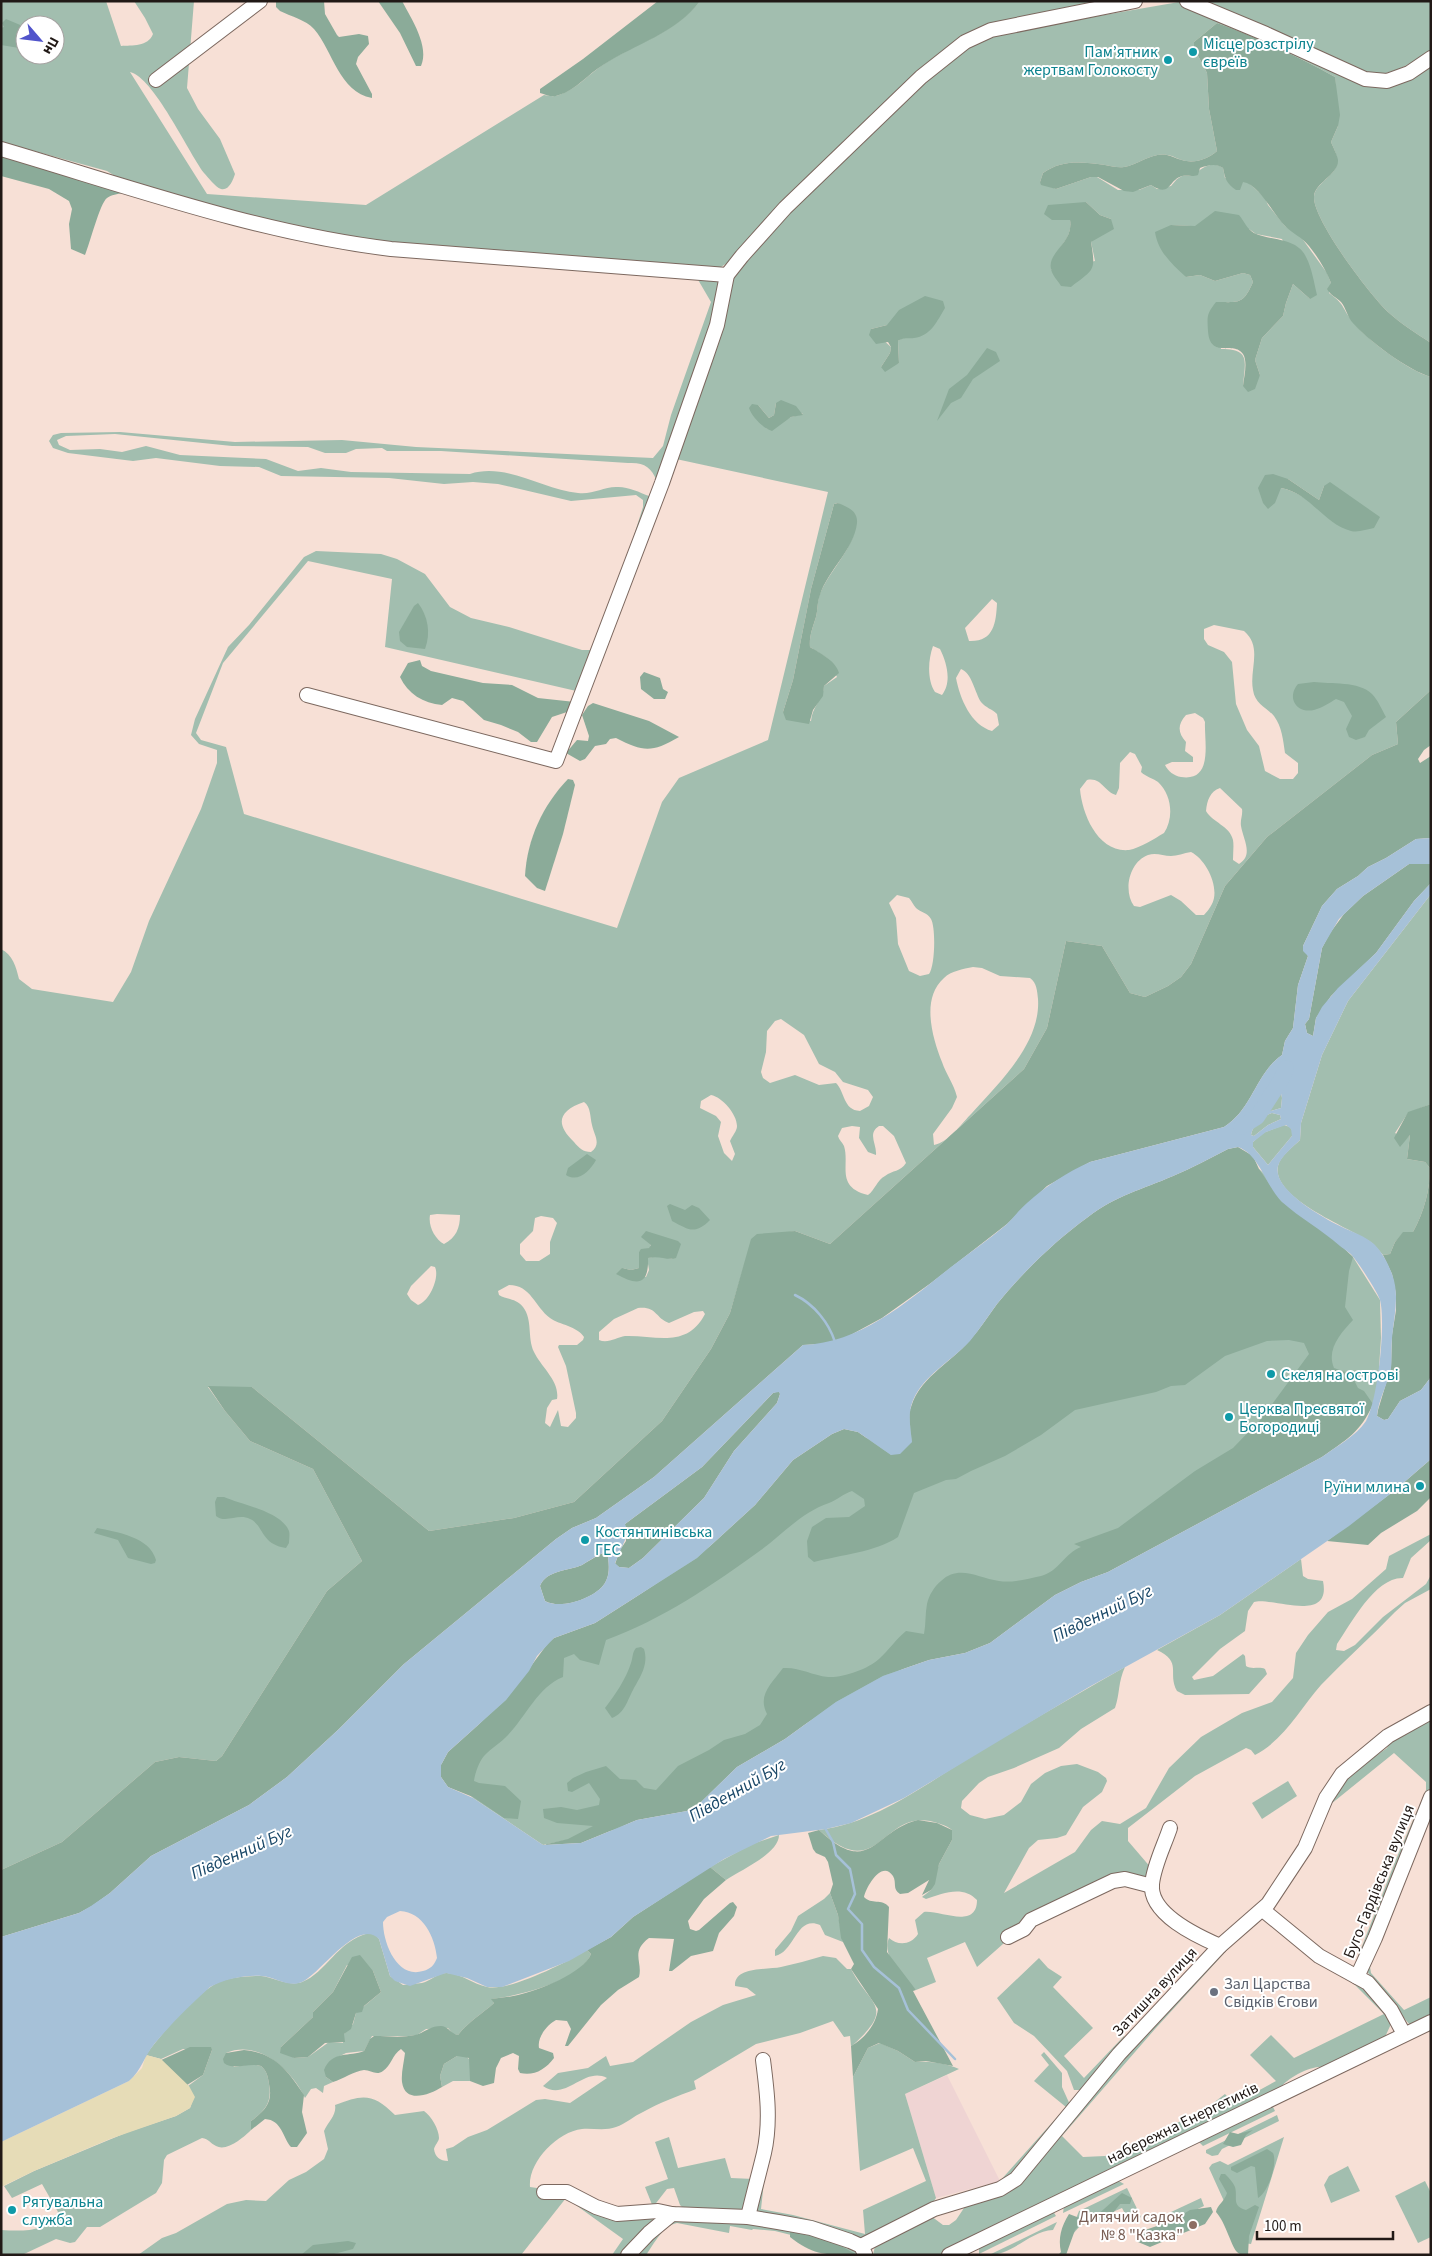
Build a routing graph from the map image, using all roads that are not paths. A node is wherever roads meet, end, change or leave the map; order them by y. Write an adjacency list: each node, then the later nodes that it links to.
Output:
1 (260, 1): 5 (street)
2 (1135, 1): 7 (street)
3 (1188, 1): 4 (street)
4 (1431, 58)
5 (156, 80)
6 (1, 149): 7 (street)
7 (727, 276): 8 (street)
8 (307, 695)
9 (1431, 1712): 13 (street, Затишна вулиця)
10 (1431, 1797): 16 (street, Буго-Гардівська вулиця)
11 (1170, 1828): 12 (street)
12 (1152, 1886): 14 (street); 15 (street)
13 (1263, 1910): 15 (street, Затишна вулиця); 16 (street)
14 (1008, 1937)
15 (1220, 1946): 23 (street, Затишна вулиця)
16 (1357, 1977): 18 (street)
17 (1431, 2022): 18 (street, набережна Енергетиків)
18 (1404, 2034): 25 (street, набережна Енергетиків)
19 (763, 2060): 22 (street)
20 (544, 2192): 21 (street)
21 (672, 2214): 22 (street); 24 (street)
22 (748, 2217): 23 (street)
23 (863, 2250)
24 (628, 2255)
25 (949, 2255)

